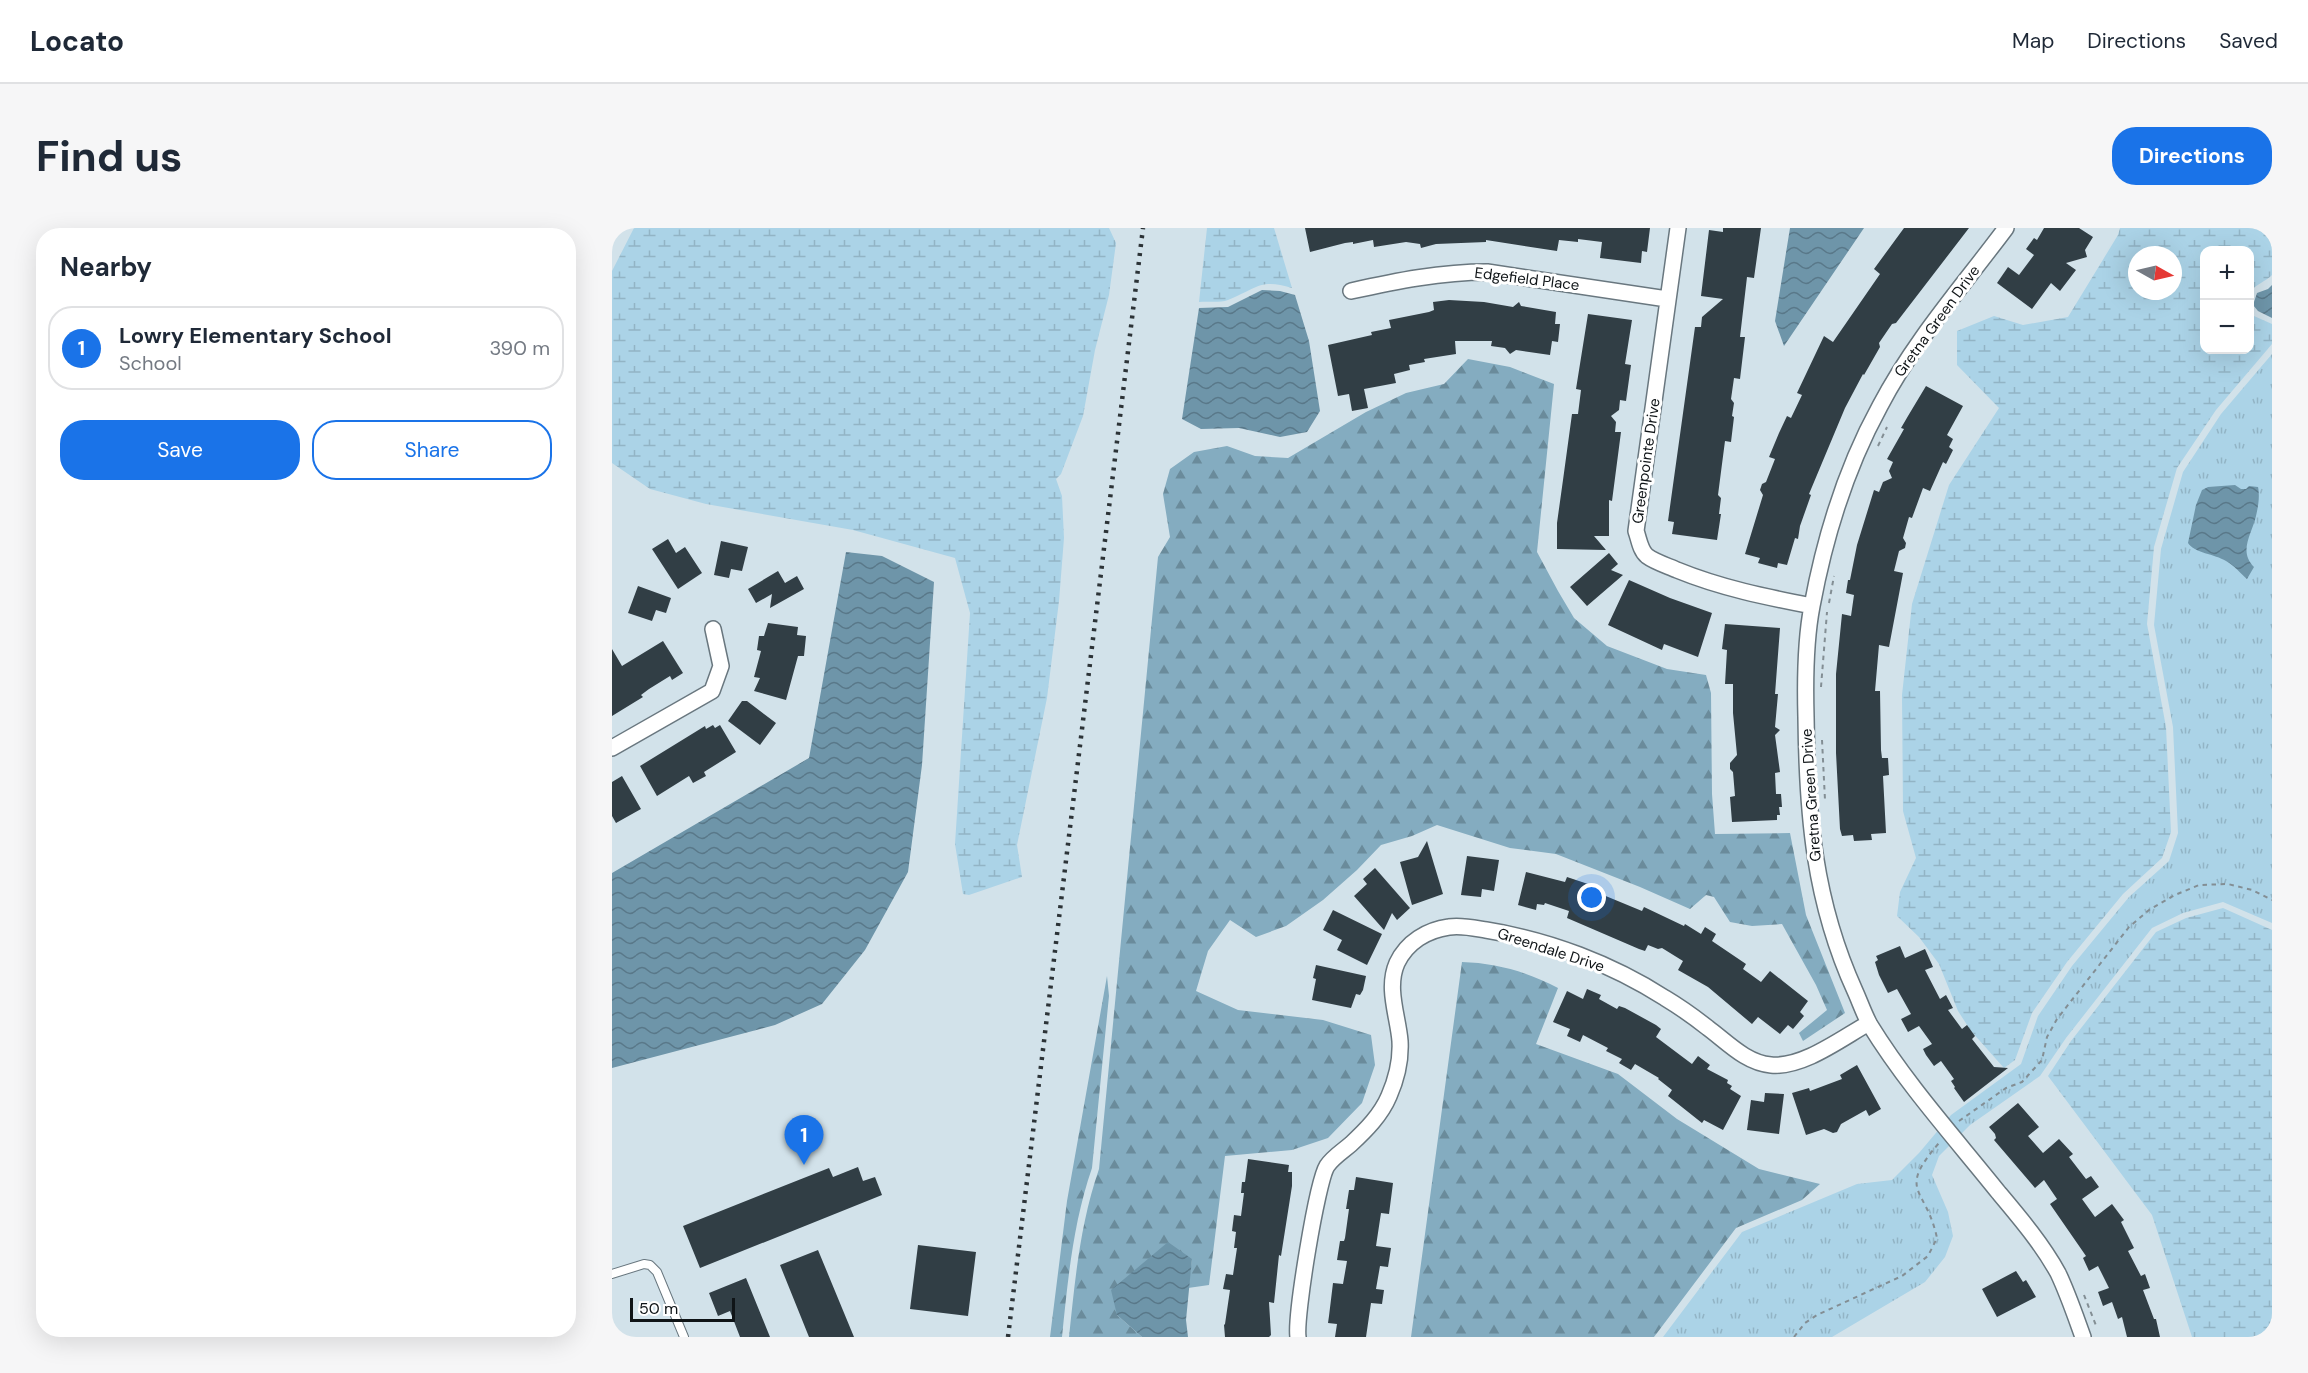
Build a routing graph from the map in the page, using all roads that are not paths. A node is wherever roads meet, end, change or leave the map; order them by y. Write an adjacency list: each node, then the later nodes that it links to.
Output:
1 (1678, 228): 4 (street, Greenpointe Drive)
2 (2006, 228): 5 (street, Gretna Green Drive)
3 (1351, 291): 4 (street, Edgefield Place)
4 (1667, 299): 5 (street, Greenpointe Drive)
5 (1812, 606): 8 (street, Gretna Green Drive)
6 (713, 629): 7 (street)
7 (612, 748)
8 (1869, 1023): 11 (street, Greendale Drive); 12 (street, Gretna Green Drive)
9 (612, 1274): 10 (lane)
10 (684, 1337)
11 (1298, 1337)
12 (2083, 1337)

